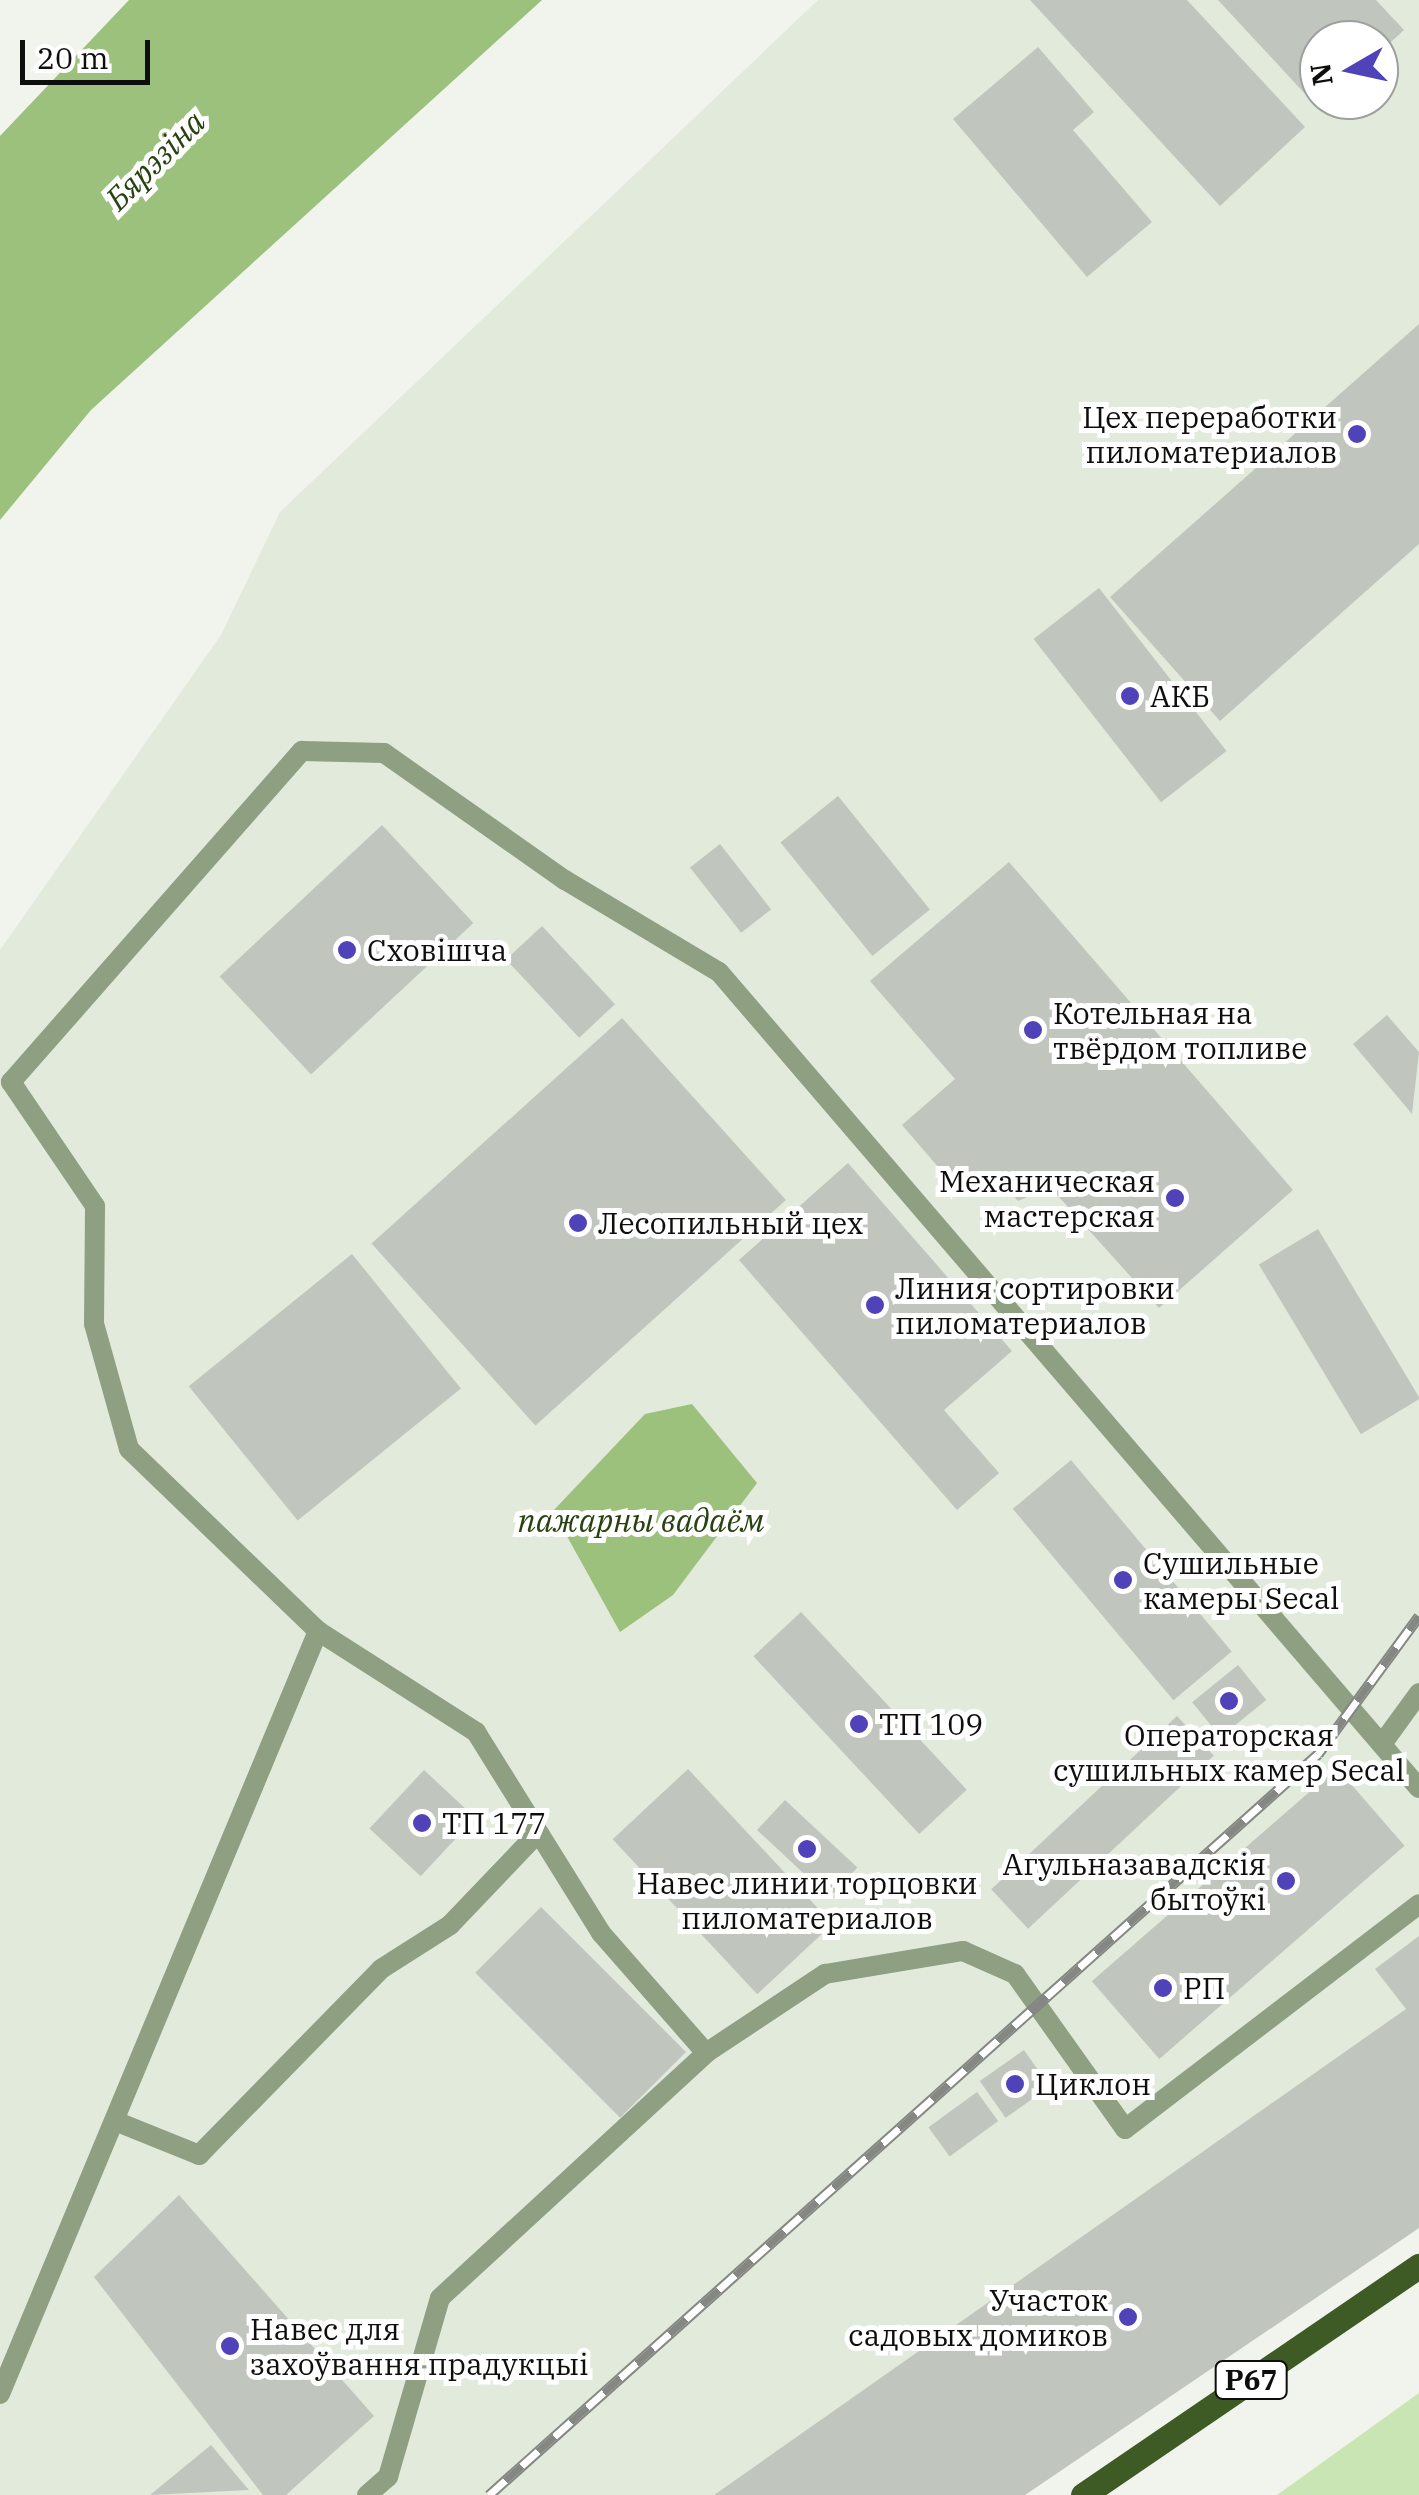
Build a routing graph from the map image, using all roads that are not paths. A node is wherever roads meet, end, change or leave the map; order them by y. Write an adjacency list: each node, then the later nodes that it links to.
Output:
1 (318, 1631): 3 (lane); 5 (lane); 8 (lane)
2 (1419, 1693): 3 (lane)
3 (1382, 1744): 4 (lane)
4 (1419, 1788)
5 (538, 1833): 7 (lane); 8 (lane)
6 (1419, 1904): 7 (lane)
7 (706, 2054): 11 (lane)
8 (114, 2120): 10 (lane)
9 (1419, 2266): 12 (main road, Р67)
10 (0, 2394)
11 (366, 2495)
12 (1083, 2495)

